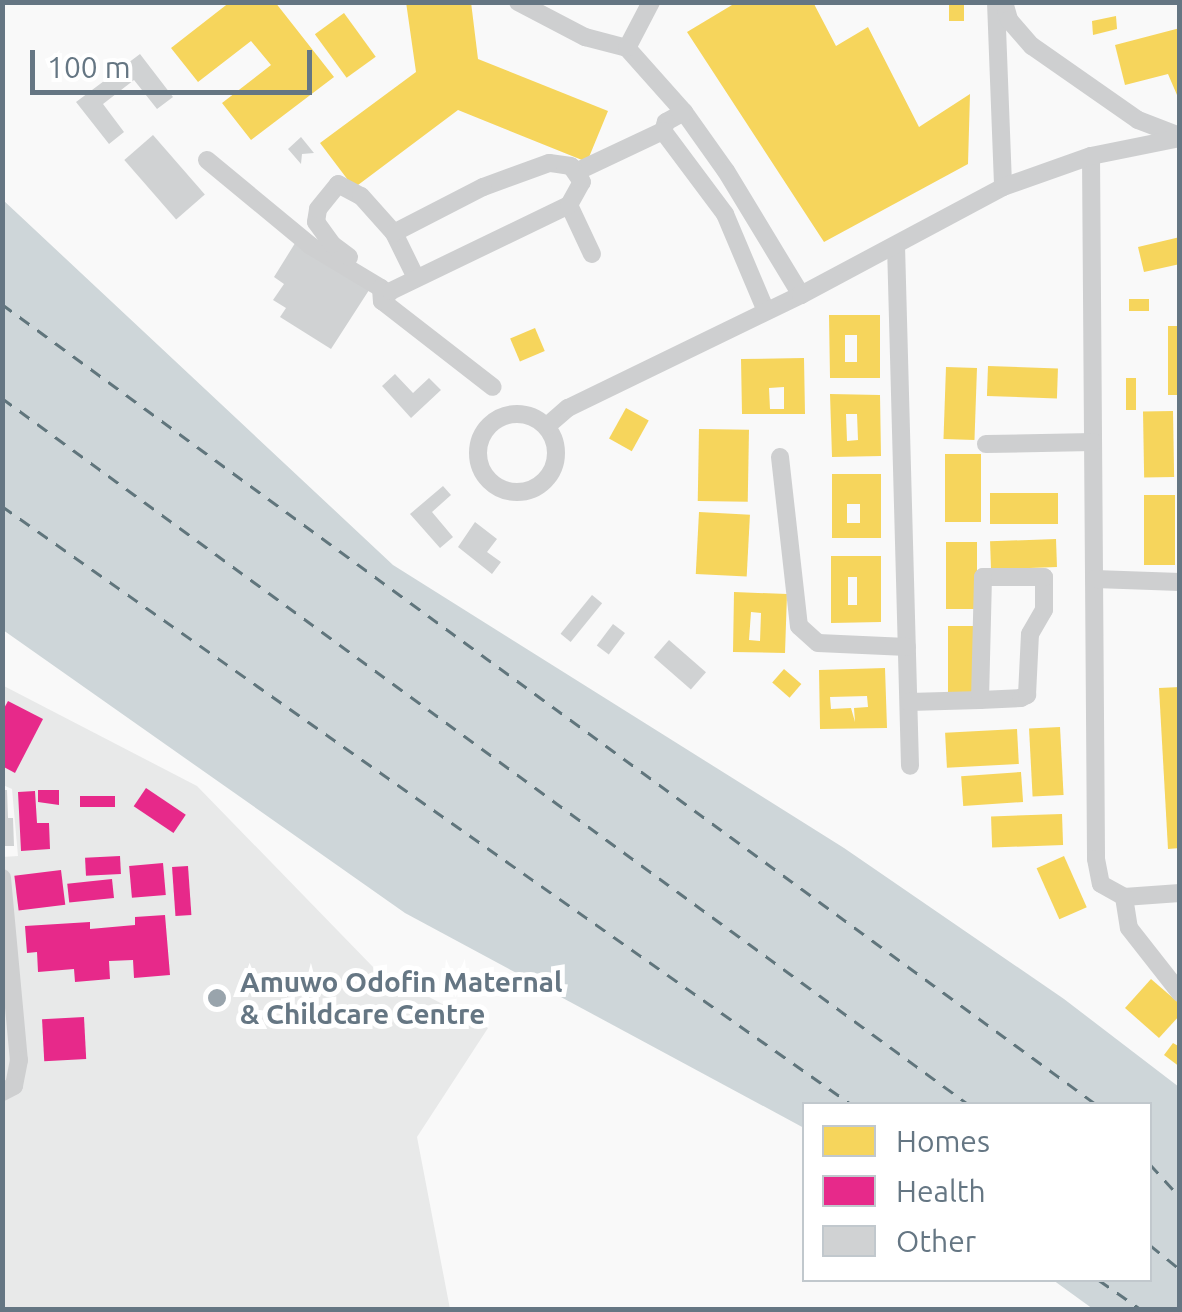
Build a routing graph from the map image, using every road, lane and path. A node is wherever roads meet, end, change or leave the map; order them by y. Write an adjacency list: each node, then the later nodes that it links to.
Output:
1 (518, 2): 5 (street)
2 (652, 2): 5 (street)
3 (996, 2): 12 (street)
4 (1004, 2): 8 (street)
5 (626, 48): 6 (street)
6 (684, 112): 7 (street); 18 (street)
7 (663, 131): 11 (street); 20 (street)
8 (1180, 137): 9 (street)
9 (1091, 156): 12 (street); 23 (street)
10 (207, 160): 19 (street)
11 (578, 171): 13 (street); 14 (street)
12 (1003, 187): 15 (street)
13 (569, 205): 16 (street); 17 (street)
14 (394, 233): 17 (street); 19 (street)
15 (896, 245): 18 (street); 28 (street)
16 (592, 254)
17 (416, 278): 19 (street)
18 (801, 294): 20 (street)
19 (386, 296): 21 (street)
20 (766, 311): 22 (street)
21 (493, 387)
22 (547, 426): 22 (street)
23 (1094, 442): 24 (street); 26 (street)
24 (986, 444)
25 (780, 457): 28 (street)
26 (1095, 579): 27 (street); 34 (street)
27 (1180, 582)
28 (907, 647): 30 (street)
29 (980, 700): 29 (street); 30 (street)
30 (908, 702): 31 (street)
31 (910, 766)
32 (2, 878): 36 (street)
33 (1180, 892): 34 (street)
34 (1124, 897): 35 (street)
35 (1180, 993)
36 (2, 1092)

